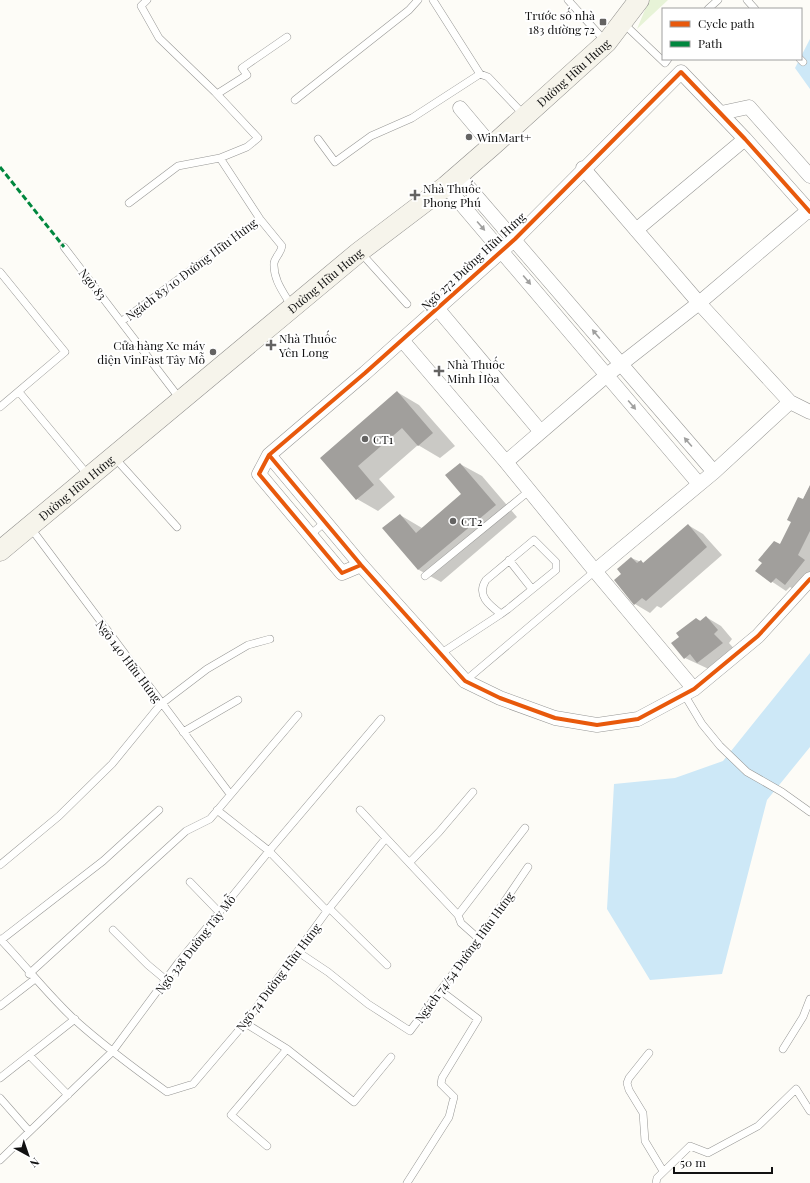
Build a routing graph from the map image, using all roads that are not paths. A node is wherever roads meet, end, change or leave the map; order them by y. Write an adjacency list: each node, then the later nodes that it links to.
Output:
1 (147, 0): 15 (lane)
2 (418, 0): 16 (lane)
3 (434, 0): 14 (lane)
4 (568, 0): 12 (lane)
5 (639, 0): 10 (main road, Đường Hữu Hưng)
6 (718, 0): 8 (lane)
7 (747, 0): 9 (lane)
8 (709, 8)
9 (754, 8)
10 (623, 22): 12 (main road, Đường Hữu Hưng); 13 (lane)
11 (287, 37): 15 (lane)
12 (606, 42): 19 (main road, Đường Hữu Hưng)
13 (662, 57)
14 (480, 74): 19 (lane); 20 (lane)
15 (217, 94): 23 (lane)
16 (296, 100)
17 (460, 108): 22 (street)
18 (721, 113): 21 (street); 24 (street, Ngõ 272 Đường Hữu Hưng); 25 (street)
19 (525, 116): 22 (main road, Đường Hữu Hưng)
20 (318, 139)
21 (745, 139): 28 (street); 30 (street)
22 (492, 146): 26 (main road, Đường Hữu Hưng)
23 (220, 158): 27 (lane); 29 (lane, Ngách 83/10 Đường Hữu Hưng)
24 (583, 168): 30 (street); 31 (street, Ngõ 272 Đường Hữu Hưng)
25 (810, 176)
26 (452, 180): 31 (street, Ngõ 272 Đường Hữu Hưng); 33 (street, Ngõ 272 Đường Hữu Hưng, one-way to 33); 34 (main road, Đường Hữu Hưng)
27 (129, 203)
28 (810, 210): 37 (street)
29 (260, 219): 38 (lane); 40 (lane, Ngách 83/10 Đường Hữu Hưng)
30 (636, 230): 37 (street)
31 (514, 239): 33 (street, Ngõ 272 Đường Hữu Hưng); 42 (street, one-way to 31)
32 (64, 247): 40 (lane, Ngõ 83)
33 (502, 250): 39 (street, Ngõ 272 Đường Hữu Hưng); 43 (street, one-way to 43)
34 (359, 252): 36 (lane); 38 (main road, Đường Hữu Hưng)
35 (0, 272): 44 (lane)
36 (407, 304)
37 (700, 304): 42 (street); 46 (street)
38 (293, 308): 45 (main road, Đường Hữu Hưng)
39 (437, 308): 41 (street, Ngõ 272 Đường Hữu Hưng); 49 (street)
40 (122, 321): 45 (lane, Ngõ 83)
41 (402, 340): 50 (street, Ngõ 272 Đường Hữu Hưng); 52 (street)
42 (621, 364): 43 (street); 53 (street, one-way to 42)
43 (607, 375): 49 (street); 55 (street, one-way to 55)
44 (19, 392): 47 (lane); 54 (lane)
45 (181, 400): 51 (main road, Đường Hữu Hưng)
46 (790, 402): 48 (street); 53 (street)
47 (0, 407)
48 (810, 412)
49 (541, 432): 52 (street)
50 (269, 455): 57 (street); 60 (street)
51 (114, 457): 54 (main road, Đường Hữu Hưng); 59 (lane)
52 (506, 462): 56 (street)
53 (714, 472): 55 (street)
54 (90, 477): 58 (main road, Đường Hữu Hưng)
55 (699, 484): 64 (street)
56 (529, 491): 64 (street); 65 (lane)
57 (325, 522): 60 (lane); 63 (street)
58 (30, 527): 61 (main road, Đường Hữu Hưng); 74 (lane, Ngõ 140 Hữu Hưng)
59 (176, 527)
60 (309, 536): 63 (street)
61 (0, 551)
62 (510, 560): 67 (lane); 67 (lane); 68 (lane)
63 (361, 565): 70 (street)
64 (595, 571): 71 (lane); 72 (street)
65 (425, 576)
66 (810, 579): 72 (street)
67 (532, 589): 68 (lane)
68 (501, 614): 70 (lane)
69 (270, 639): 74 (lane)
70 (440, 654): 71 (street)
71 (465, 681): 72 (street)
72 (689, 692): 83 (lane)
73 (238, 700): 77 (lane)
74 (161, 704): 77 (lane, Ngõ 140 Hữu Hưng); 88 (lane)
75 (298, 715): 79 (lane)
76 (381, 719): 86 (lane, Ngõ 328 Đường Tây Mỗ)
77 (183, 732): 79 (lane, Ngõ 140 Hữu Hưng)
78 (473, 792): 87 (lane)
79 (230, 794): 81 (lane)
80 (159, 810): 95 (lane)
81 (217, 810): 86 (lane); 99 (lane)
82 (360, 810): 85 (lane)
83 (810, 812)
84 (525, 828): 93 (lane)
85 (386, 838): 87 (lane); 91 (lane, Ngõ 74 Đường Hữu Hưng)
86 (268, 851): 91 (lane); 92 (lane, Ngõ 328 Đường Tây Mỗ)
87 (410, 862): 93 (lane)
88 (0, 865)
89 (528, 867): 96 (lane, Ngách 74/54 Đường Hữu Hưng)
90 (190, 882): 92 (lane)
91 (328, 910): 97 (lane, Ngõ 74 Đường Hữu Hưng); 98 (lane)
92 (219, 912): 100 (lane, Ngõ 328 Đường Tây Mỗ)
93 (458, 915): 96 (lane)
94 (113, 930): 100 (lane)
95 (1, 939): 99 (lane, Ngõ 74 Đường Hữu Hưng)
96 (479, 939): 101 (lane, Ngách 74/54 Đường Hữu Hưng)
97 (298, 952): 101 (lane, Ngách 74/54 Đường Hữu Hưng); 107 (lane, Ngõ 74 Đường Hữu Hưng)
98 (387, 965)
99 (32, 976): 103 (lane); 105 (lane, Ngõ 74 Đường Hữu Hưng)
100 (166, 980): 110 (lane, Ngõ 328 Đường Tây Mỗ)
101 (441, 991): 122 (lane)
102 (810, 999): 104 (lane)
103 (0, 1006)
104 (803, 1017): 106 (lane); 109 (lane)
105 (75, 1019): 110 (lane, Ngõ 74 Đường Hữu Hưng); 112 (lane)
106 (810, 1021)
107 (245, 1023): 108 (lane); 110 (lane, Ngõ 74 Đường Hữu Hưng)
108 (287, 1049): 113 (lane); 119 (lane)
109 (783, 1049)
110 (112, 1052): 115 (lane, Ngõ 328 Đường Tây Mỗ)
111 (649, 1053): 121 (lane)
112 (29, 1056): 114 (lane); 115 (lane)
113 (391, 1057)
114 (0, 1078)
115 (68, 1095): 118 (lane, Ngõ 328 Đường Tây Mỗ)
116 (0, 1098): 118 (lane)
117 (810, 1111): 121 (lane)
118 (29, 1131): 120 (lane, Ngõ 328 Đường Tây Mỗ)
119 (267, 1146)
120 (0, 1160)
121 (663, 1171): 123 (lane)
122 (407, 1183)
123 (656, 1183)

